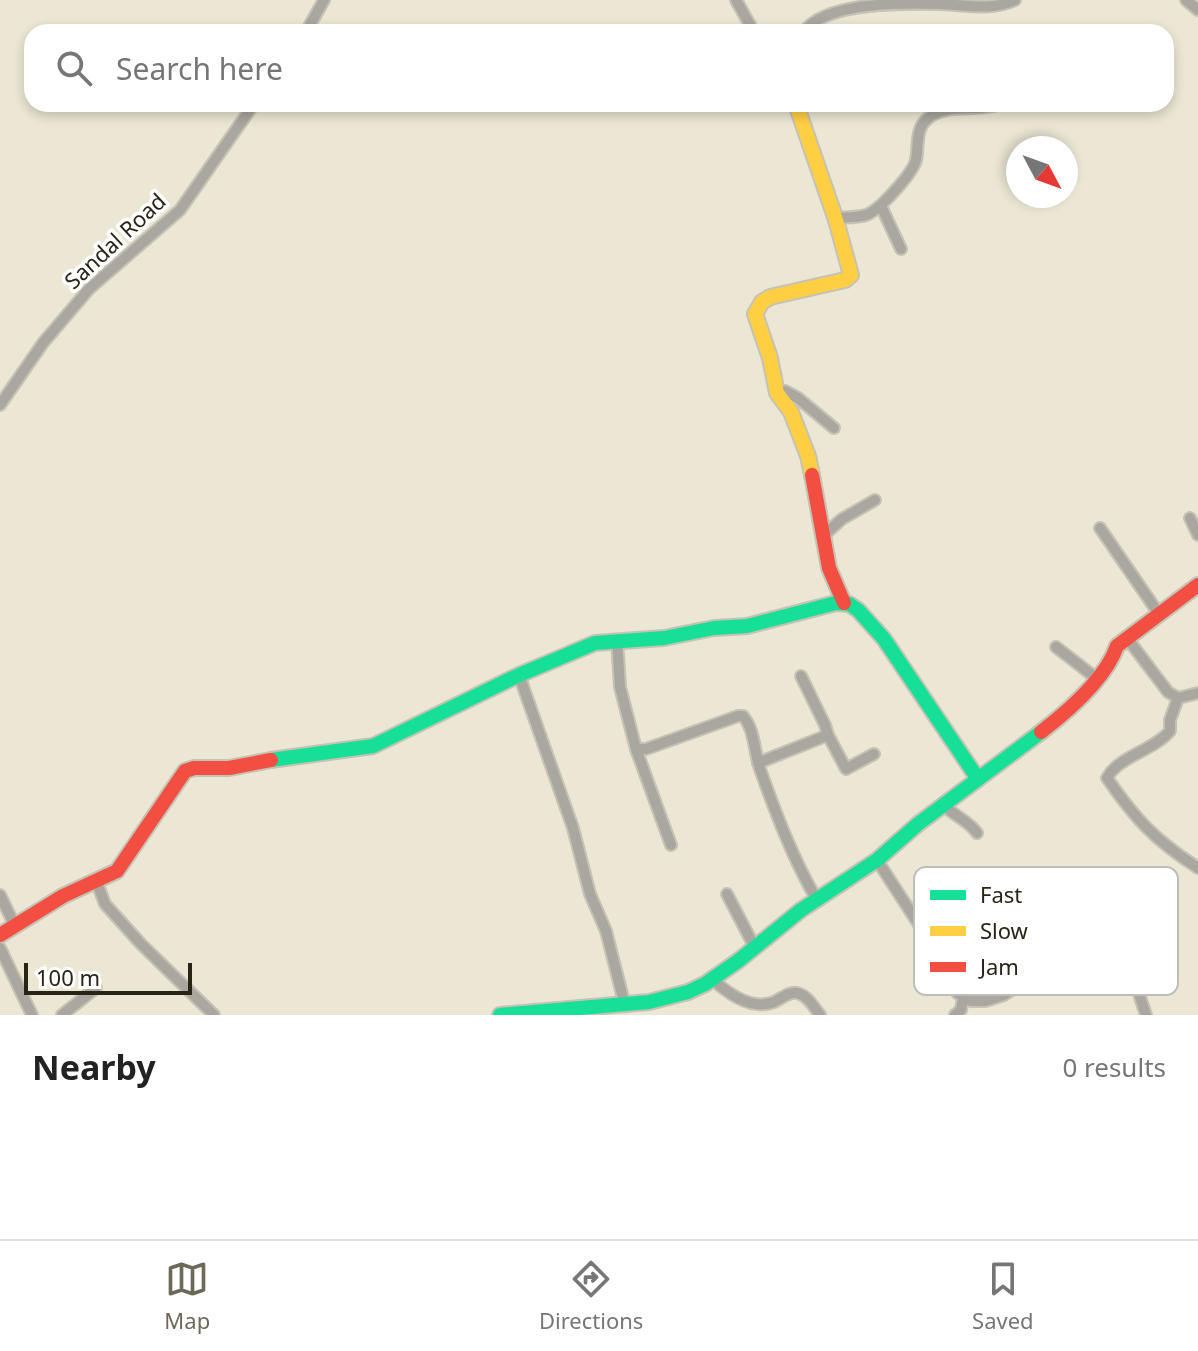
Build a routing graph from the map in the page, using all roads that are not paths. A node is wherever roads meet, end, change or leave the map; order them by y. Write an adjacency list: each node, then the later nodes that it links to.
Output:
1 (324, 0): 6 (street)
2 (736, 0): 7 (street)
3 (1013, 0): 8 (street)
4 (1186, 0): 5 (street)
5 (1198, 10)
6 (310, 24)
7 (750, 24)
8 (810, 24)
9 (248, 112): 16 (street, Sandal Road)
10 (799, 112): 13 (street)
11 (942, 112): 12 (street)
12 (881, 206): 13 (street); 14 (street)
13 (835, 218): 15 (street)
14 (901, 249)
15 (777, 393): 17 (street); 21 (street)
16 (0, 405)
17 (834, 428)
18 (875, 500): 21 (street)
19 (1190, 518): 22 (street)
20 (1100, 528): 25 (street)
21 (824, 535): 24 (street)
22 (1198, 535)
23 (1198, 585): 25 (street)
24 (844, 603): 27 (street); 38 (street)
25 (1159, 614): 26 (street)
26 (1127, 638): 31 (street); 33 (street)
27 (617, 640): 29 (street); 35 (street)
28 (1056, 647): 31 (street)
29 (519, 675): 44 (street); 58 (street)
30 (801, 676): 34 (street)
31 (1096, 678): 38 (street)
32 (1198, 693): 33 (street)
33 (1178, 698): 43 (street)
34 (828, 735): 36 (street); 37 (street)
35 (636, 749): 37 (street); 41 (street)
36 (874, 754)
37 (758, 763): 47 (street)
38 (978, 779): 39 (street)
39 (944, 805): 40 (street); 42 (street)
40 (977, 833)
41 (671, 845)
42 (877, 860): 47 (street); 48 (street)
43 (1198, 868)
44 (96, 880): 49 (street); 61 (street)
45 (727, 894): 51 (street)
46 (0, 895): 49 (street)
47 (817, 900): 51 (street)
48 (914, 919)
49 (15, 926): 50 (street)
50 (0, 935)
51 (754, 946): 53 (street)
52 (0, 948): 59 (street)
53 (711, 978): 58 (street); 63 (street)
54 (96, 988): 60 (street)
55 (1004, 995): 57 (street)
56 (1139, 995): 65 (street)
57 (963, 997): 64 (street)
58 (625, 1006): 62 (street)
59 (32, 1015)
60 (62, 1015)
61 (214, 1015)
62 (500, 1015)
63 (820, 1015)
64 (955, 1015)
65 (1146, 1015)

